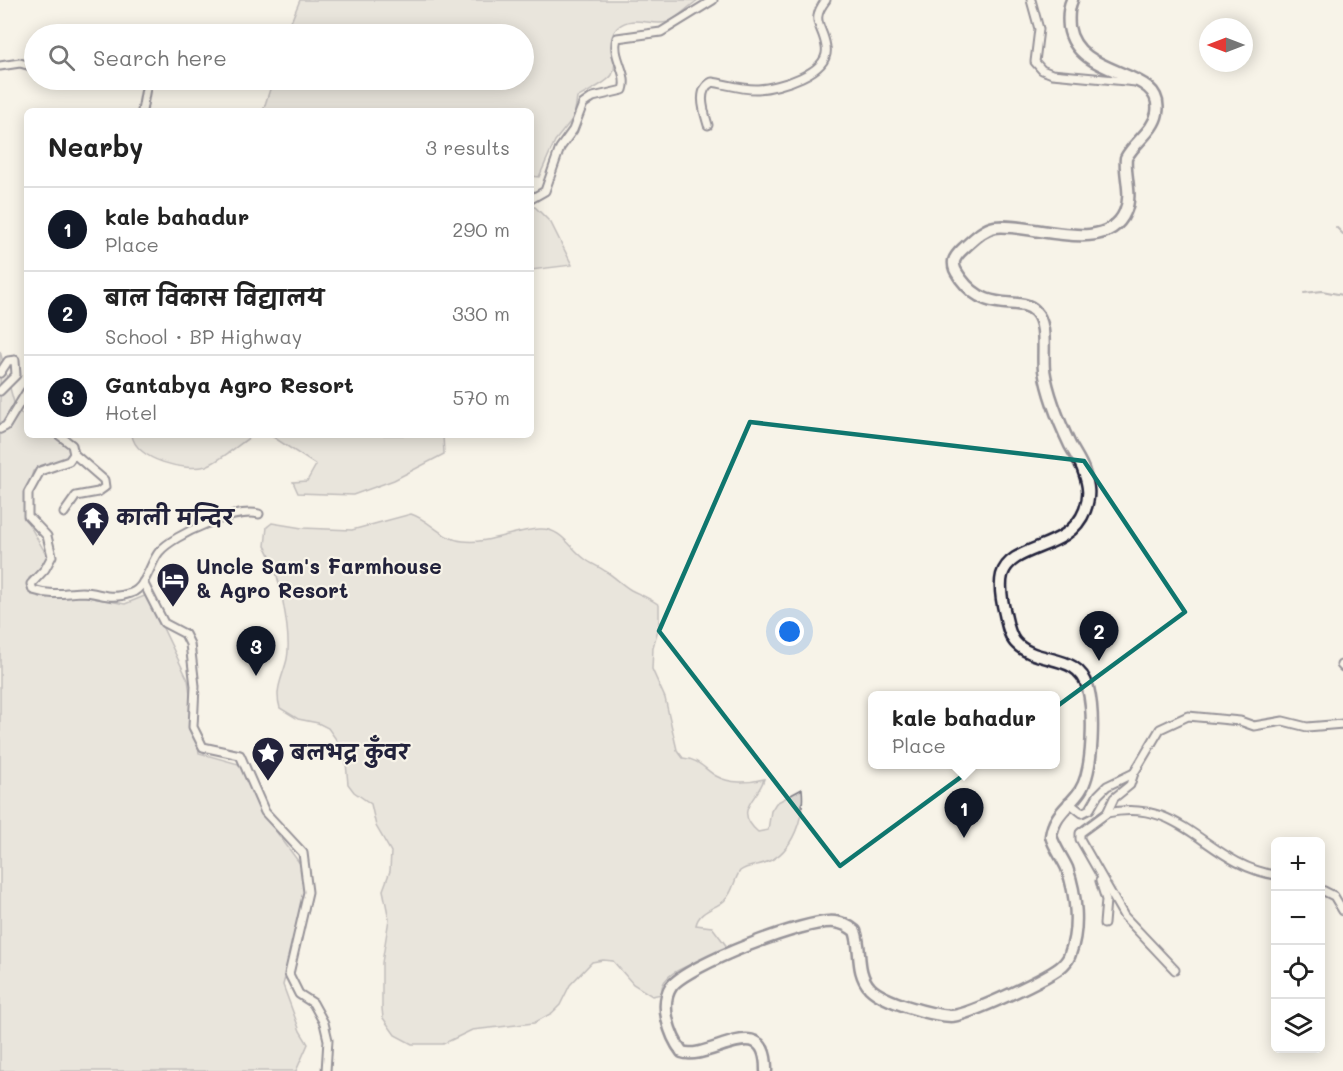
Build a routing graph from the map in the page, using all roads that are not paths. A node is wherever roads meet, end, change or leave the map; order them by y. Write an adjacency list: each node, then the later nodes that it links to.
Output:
1 (713, 0): 11 (street)
2 (826, 0): 10 (street)
3 (1031, 0): 7 (street)
4 (1072, 0): 7 (highway)
5 (24, 64): 6 (street)
6 (0, 66)
7 (1141, 82): 23 (highway)
8 (146, 90): 9 (street)
9 (143, 108)
10 (708, 125)
11 (534, 197)
12 (0, 373): 13 (street)
13 (0, 391)
14 (24, 396): 15 (street)
15 (0, 429)
16 (63, 438): 17 (street)
17 (74, 454): 18 (street); 20 (street)
18 (64, 513)
19 (259, 514): 20 (street)
20 (143, 582): 31 (street)
21 (1343, 724): 22 (street)
22 (1134, 773): 23 (street); 24 (street)
23 (1068, 802): 32 (highway)
24 (1107, 813): 25 (street); 26 (street)
25 (1088, 851): 29 (street); 30 (street)
26 (1271, 874)
27 (1324, 891): 28 (street)
28 (1343, 911)
29 (1104, 924)
30 (1175, 970)
31 (327, 1071)
32 (766, 1071)

